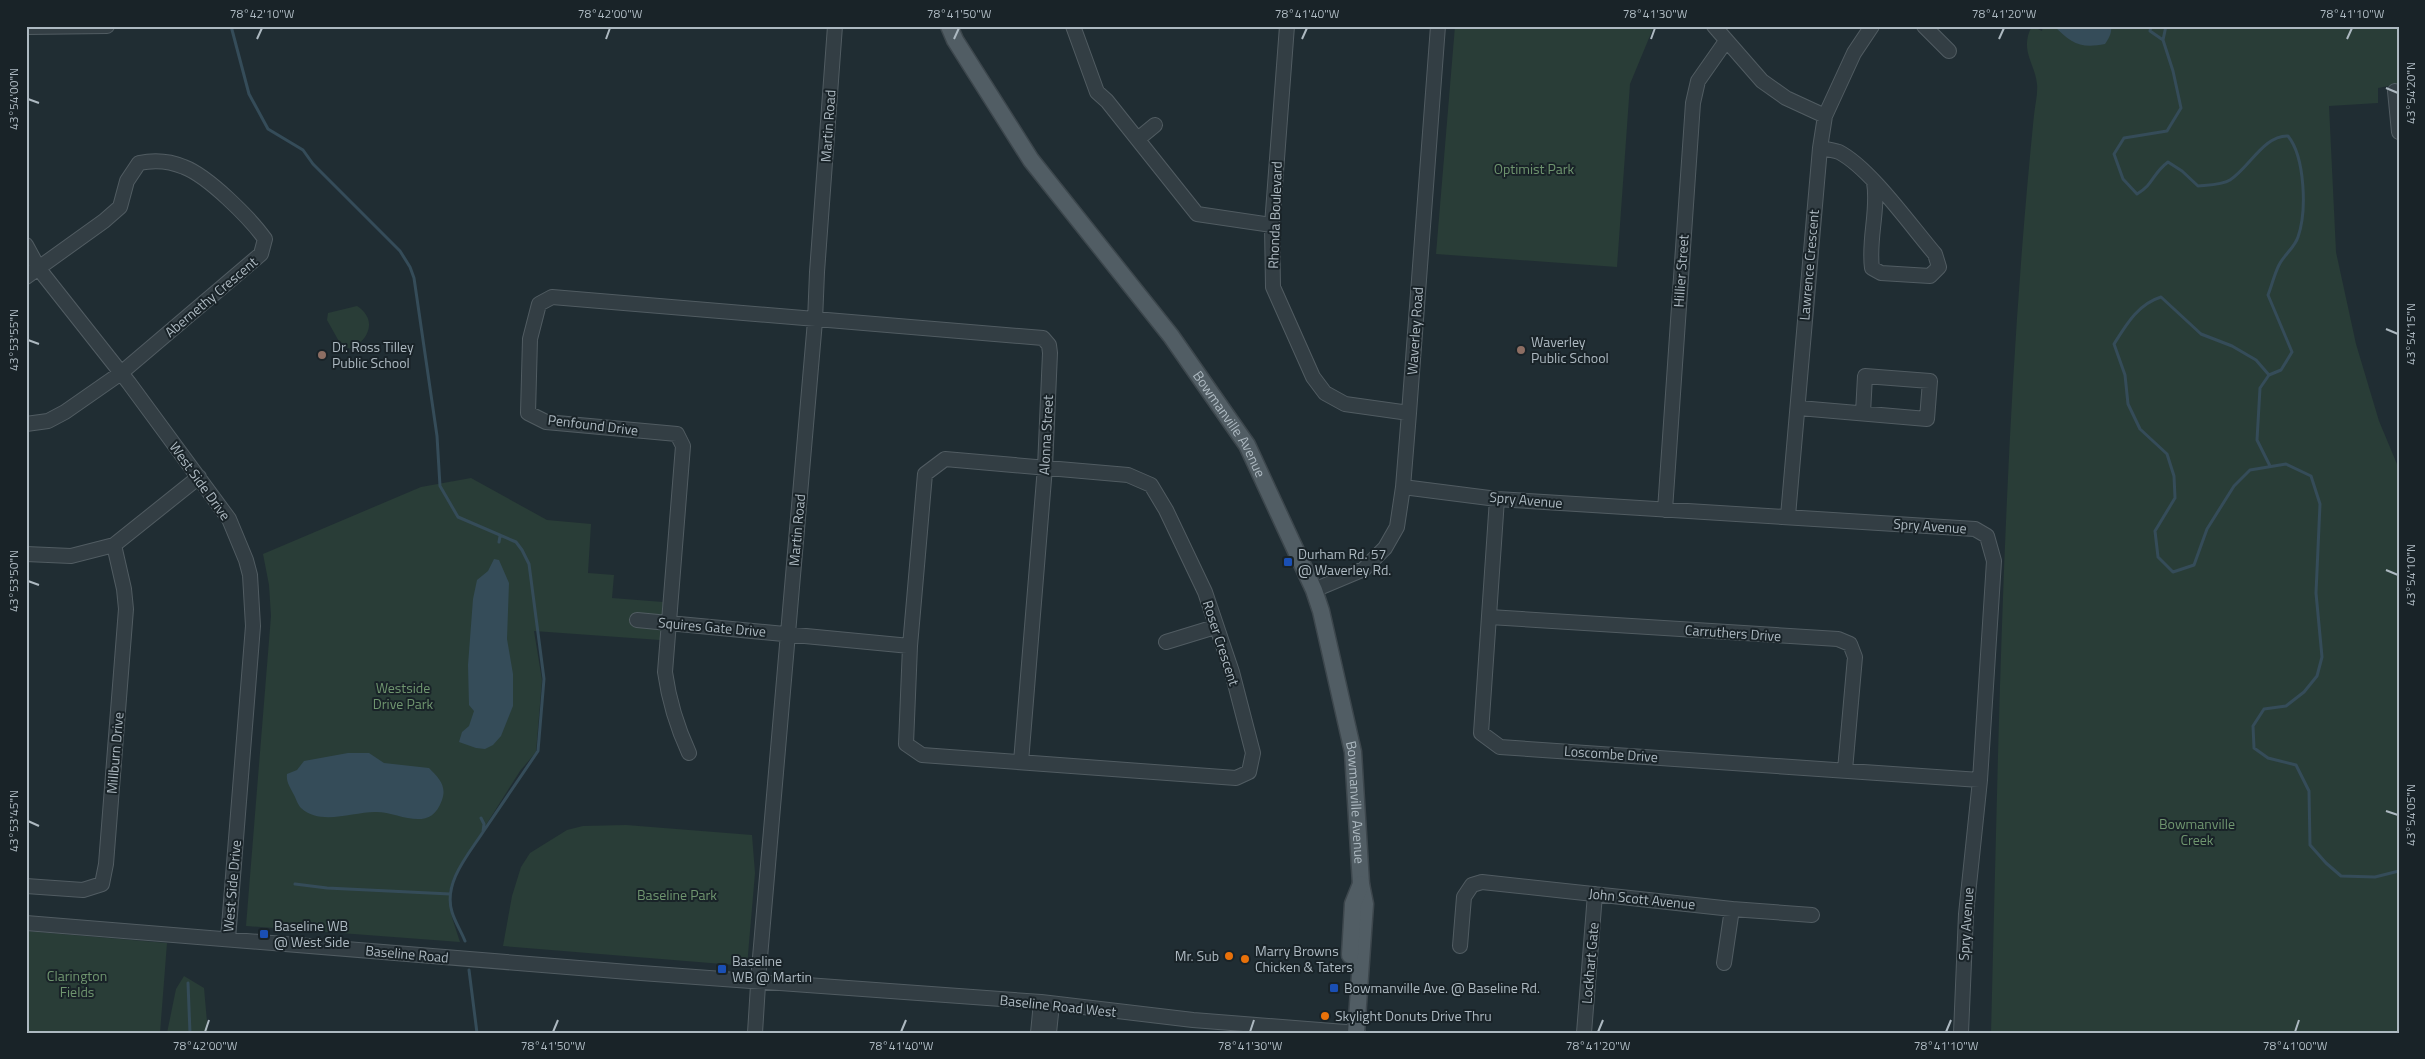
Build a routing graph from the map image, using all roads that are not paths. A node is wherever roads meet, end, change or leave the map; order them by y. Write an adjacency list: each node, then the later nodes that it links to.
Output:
1 (107, 26): 10 (street)
2 (835, 26): 24 (street, Martin Road)
3 (949, 26): 38 (main road, Bowmanville Avenue)
4 (1073, 26): 17 (street)
5 (1287, 26): 20 (street, Rhonda Boulevard)
6 (1438, 26): 27 (street, Waverley Road)
7 (1714, 26): 11 (street)
8 (1872, 26): 14 (street, Lawrence Crescent)
9 (1924, 26): 12 (street)
10 (26, 27)
11 (1726, 41): 14 (street); 34 (street, Hillier Street)
12 (1949, 51)
13 (2395, 91): 16 (street)
14 (1825, 116): 18 (street, Lawrence Crescent)
15 (1155, 126): 17 (street)
16 (2399, 132)
17 (1138, 139): 20 (street)
18 (1820, 148): 19 (street); 26 (street, Lawrence Crescent)
19 (1874, 182): 19 (street)
20 (1272, 225): 27 (street, Rhonda Boulevard)
21 (26, 245): 22 (street, West Side Drive)
22 (39, 269): 23 (street); 25 (street, West Side Drive); 25 (street, Abernethy Crescent)
23 (26, 277)
24 (815, 321): 30 (street, Alonna Street); 41 (street, Penfound Drive); 43 (street, Martin Road)
25 (121, 373): 29 (street); 31 (street, West Side Drive)
26 (1799, 408): 28 (street); 35 (street, Lawrence Crescent)
27 (1409, 413): 32 (street, Waverley Road)
28 (1863, 413): 28 (street)
29 (26, 424)
30 (1045, 467): 42 (street, Roser Crescent); 45 (street, Roser Crescent); 47 (street, Alonna Street)
31 (199, 477): 36 (street); 56 (street, West Side Drive)
32 (1403, 487): 33 (street, Spry Avenue); 38 (street, Waverley Road)
33 (1497, 499): 34 (street, Spry Avenue); 39 (street, Loscombe Drive)
34 (1664, 510): 35 (street, Spry Avenue)
35 (1788, 516): 49 (street, Spry Avenue)
36 (114, 545): 37 (street); 51 (street, Millburn Drive)
37 (26, 554)
38 (1314, 590): 50 (main road, Bowmanville Avenue)
39 (1489, 617): 48 (street, Loscombe Drive); 48 (street, Carruthers Drive)
40 (637, 620): 41 (street, Squires Gate Drive)
41 (668, 622): 43 (street, Squires Gate Drive); 46 (street)
42 (1215, 628): 44 (street); 47 (street, Roser Crescent)
43 (788, 633): 45 (street); 59 (street, Martin Road)
44 (1166, 642)
45 (910, 646): 47 (street, Roser Crescent)
46 (689, 753)
47 (1021, 762)
48 (1845, 770): 49 (street, Loscombe Drive)
49 (1980, 780): 67 (street, Spry Avenue)
50 (1361, 884): 61 (main road, Bowmanville Avenue); 65 (main road, Bowmanville Avenue)
51 (26, 886)
52 (1595, 894): 53 (street, John Scott Avenue); 57 (street, John Scott Avenue); 66 (street, Lockhart Gate)
53 (1732, 909): 54 (street, John Scott Avenue); 58 (street)
54 (1812, 915)
55 (26, 923): 56 (street, Baseline Road)
56 (228, 939): 59 (street, Baseline Road)
57 (1460, 946)
58 (1724, 963)
59 (758, 982): 60 (street, Baseline Road West); 62 (street, Martin Road)
60 (1046, 1003): 61 (street, Baseline Road West); 63 (street); 64 (street)
61 (1346, 1032): 65 (street, Baseline Road West)
62 (755, 1033)
63 (1038, 1033)
64 (1049, 1033)
65 (1357, 1033)
66 (1584, 1033)
67 (1961, 1033)

